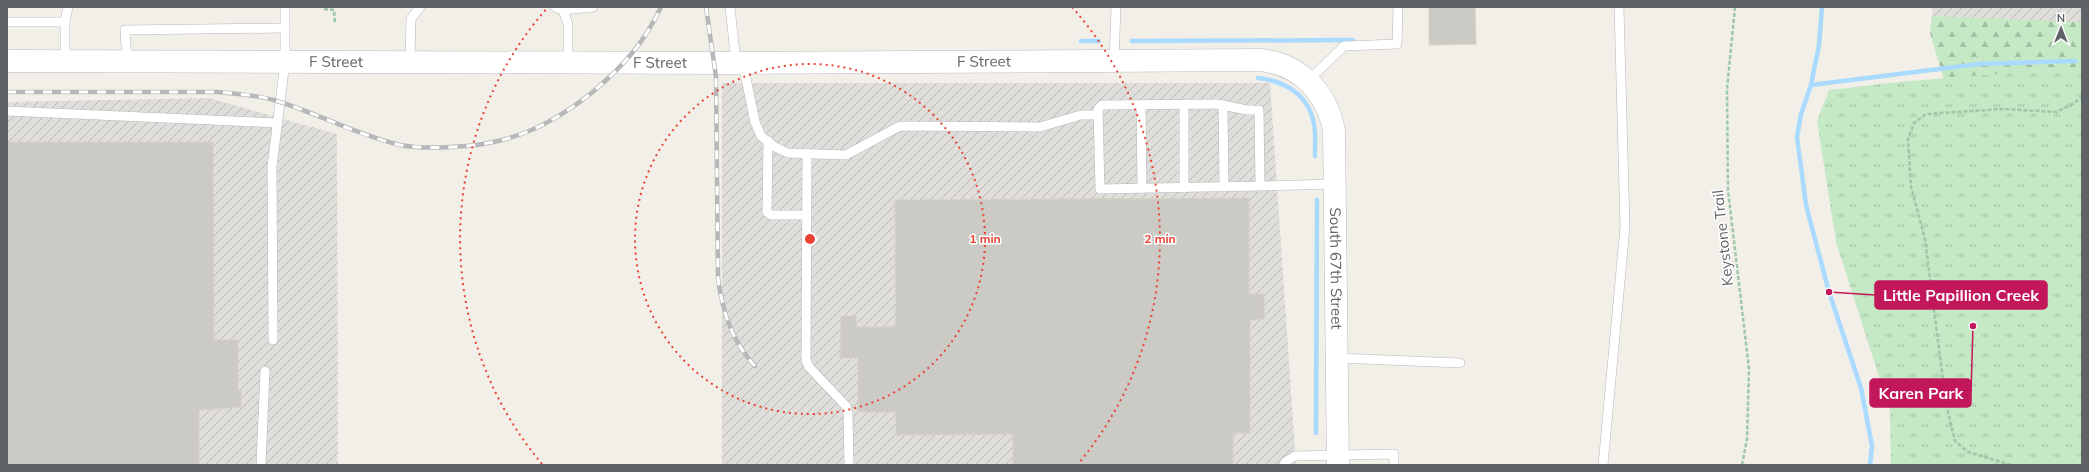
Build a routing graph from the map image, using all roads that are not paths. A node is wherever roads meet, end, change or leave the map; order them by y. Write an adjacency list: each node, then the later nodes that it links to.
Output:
1 (68, 7): 11 (lane)
2 (285, 7): 12 (lane)
3 (420, 7): 18 (lane)
4 (593, 7): 9 (lane)
5 (730, 7): 20 (lane)
6 (1116, 7): 14 (lane)
7 (1398, 7): 21 (lane)
8 (1619, 7): 45 (lane)
9 (559, 9): 19 (lane)
10 (7, 22): 11 (lane)
11 (65, 22): 15 (lane)
12 (285, 28): 16 (lane); 17 (lane)
13 (7, 61): 15 (street, F Street)
14 (1114, 61): 20 (street, F Street); 21 (street, F Street)
15 (65, 62): 16 (street, F Street)
16 (126, 62): 17 (street, F Street)
17 (285, 62): 18 (street, F Street); 27 (lane)
18 (410, 62): 19 (street, F Street)
19 (568, 62): 20 (street, F Street)
20 (739, 62): 28 (lane)
21 (1309, 80): 30 (street, South 67th Street)
22 (1184, 104): 23 (lane); 24 (lane); 34 (lane)
23 (1141, 105): 26 (lane); 33 (lane)
24 (1223, 105): 31 (lane); 32 (lane)
25 (7, 112): 27 (lane)
26 (1098, 115): 29 (lane); 33 (lane)
27 (278, 124): 36 (lane)
28 (768, 141): 29 (lane); 35 (lane)
29 (807, 154): 35 (lane)
30 (1335, 184): 31 (lane); 37 (street, South 67th Street)
31 (1260, 186): 32 (lane)
32 (1224, 187): 34 (lane)
33 (1142, 188): 34 (lane)
34 (1184, 188)
35 (807, 215): 42 (lane)
36 (273, 340)
37 (1337, 358): 38 (lane); 40 (street, South 67th Street)
38 (1460, 364)
39 (265, 371): 41 (lane)
40 (1338, 460): 43 (lane); 44 (lane)
41 (261, 465)
42 (849, 465)
43 (1284, 465)
44 (1394, 465)
45 (1603, 465)

